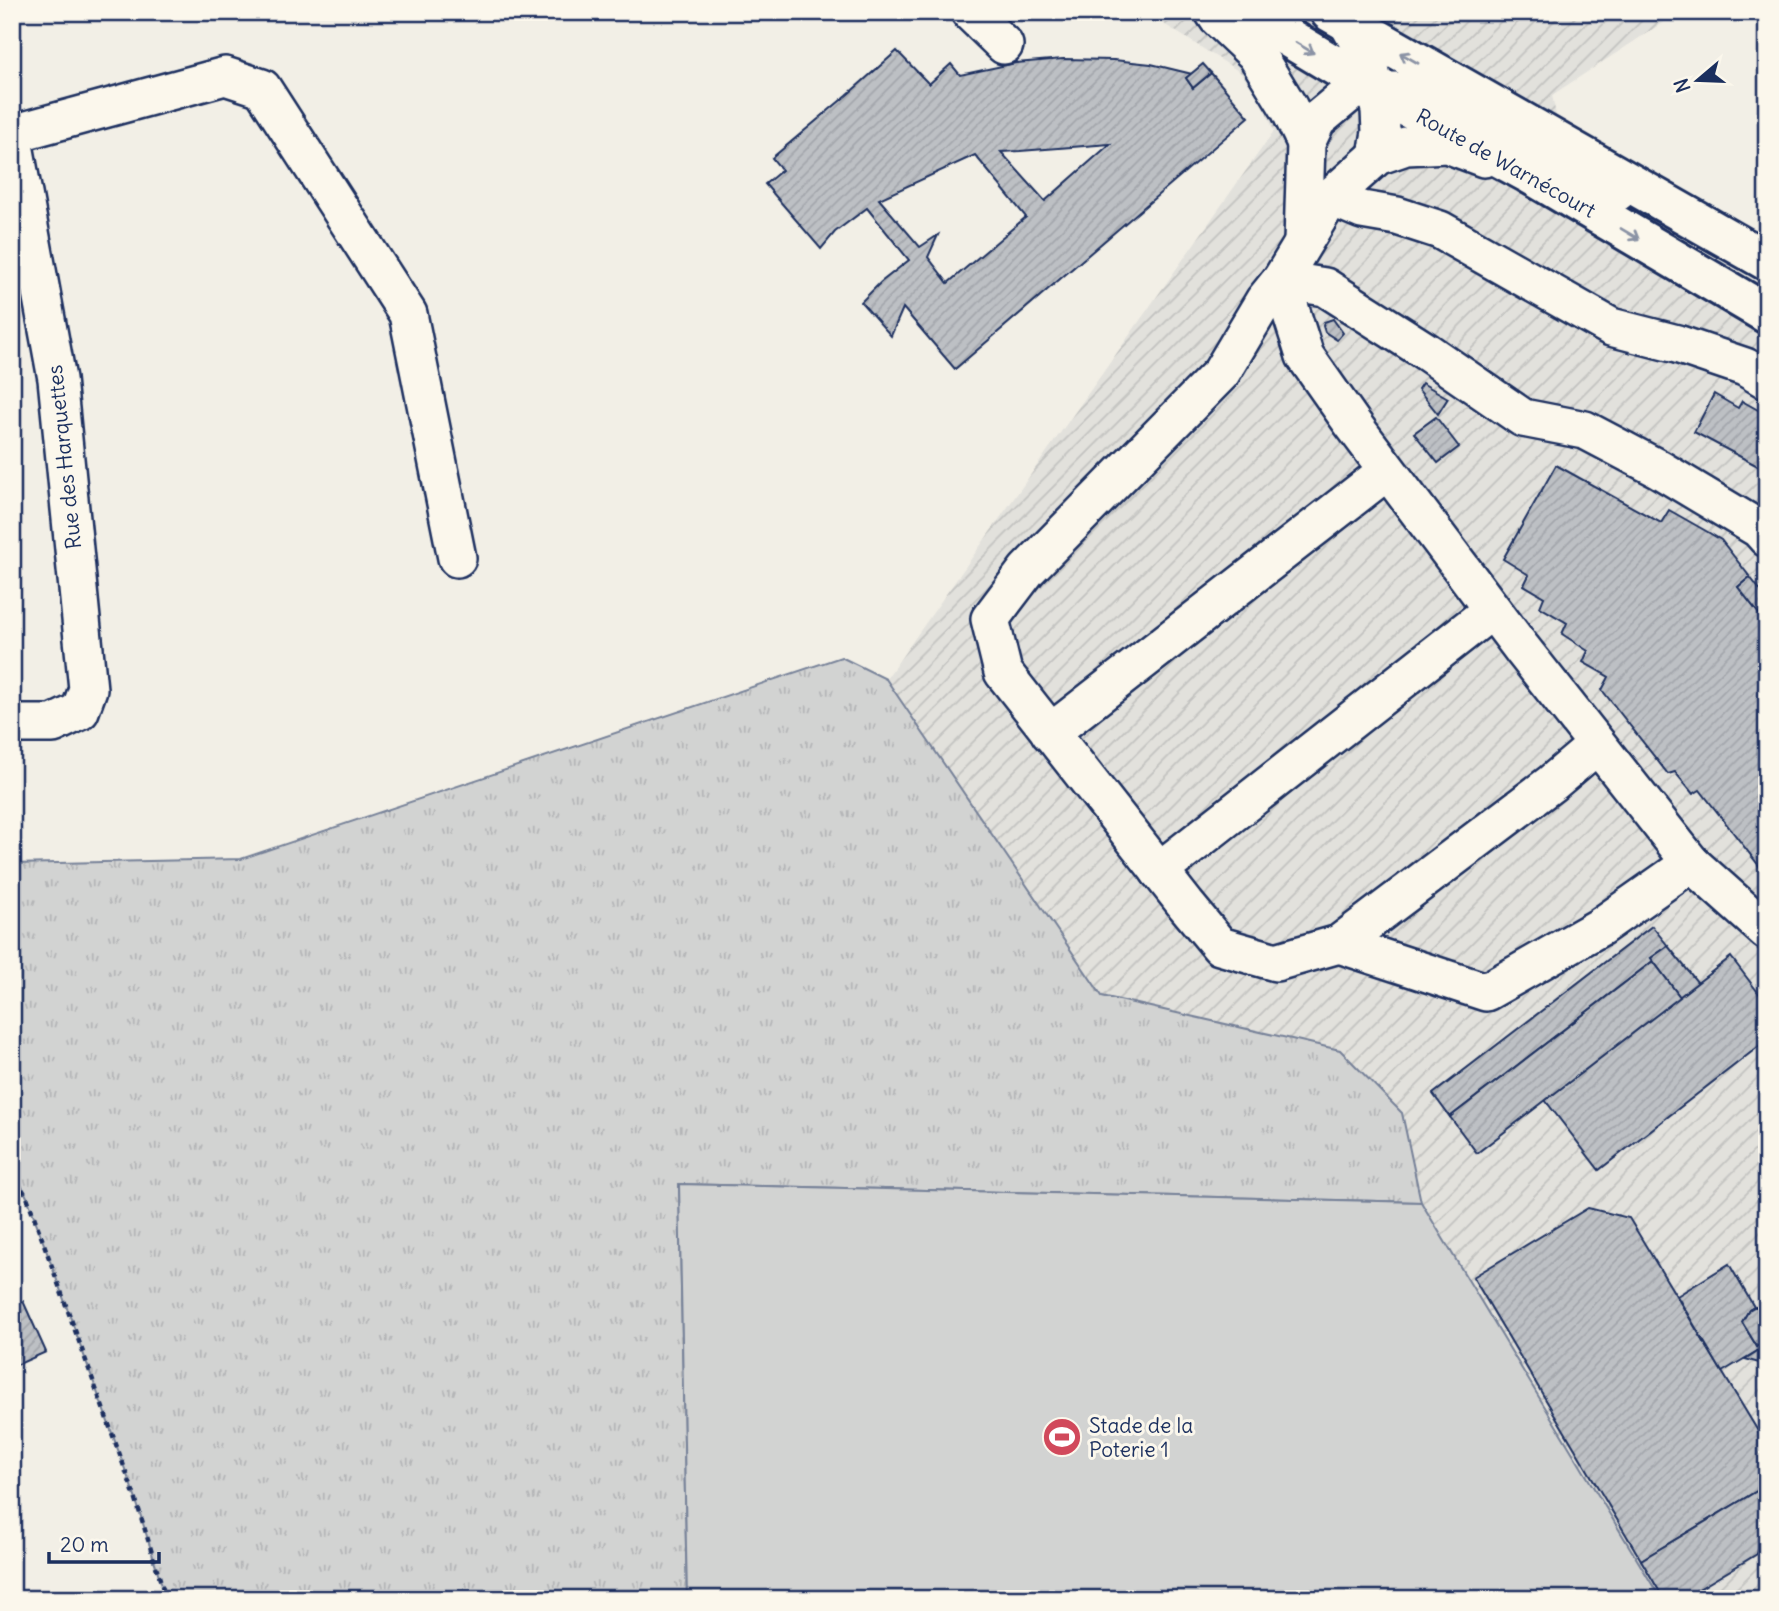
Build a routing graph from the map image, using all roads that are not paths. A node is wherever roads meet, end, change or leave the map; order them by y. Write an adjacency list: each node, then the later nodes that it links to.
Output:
1 (970, 12): 5 (street)
2 (1214, 12): 8 (street)
3 (1246, 12): 6 (main road, Route de Warnécourt, one-way to 6)
4 (1339, 17): 6 (street); 13 (main road, Route de Warnécourt, one-way to 4)
5 (1004, 45)
6 (1375, 90): 8 (street); 9 (street); 10 (main road, Route de Warnécourt); 13 (street)
7 (12, 134): 19 (street); 21 (street, Rue des Harquettes)
8 (1306, 144): 12 (street)
9 (1377, 156): 10 (street); 11 (street)
10 (1528, 173): 15 (main road, Route de Warnécourt, one-way to 15)
11 (1331, 197): 12 (street); 16 (street)
12 (1303, 242): 14 (street)
13 (1760, 257)
14 (1281, 280): 17 (street); 18 (street); 22 (street)
15 (1767, 314)
16 (1767, 380)
17 (1387, 471): 20 (street); 22 (street)
18 (1767, 538)
19 (457, 558)
20 (1492, 610): 23 (street); 25 (street)
21 (12, 724)
22 (1050, 733): 25 (street)
23 (1597, 745): 24 (street); 27 (street)
24 (1691, 863): 26 (street); 27 (street)
25 (1159, 871): 27 (street)
26 (1767, 931)
27 (1339, 944)

